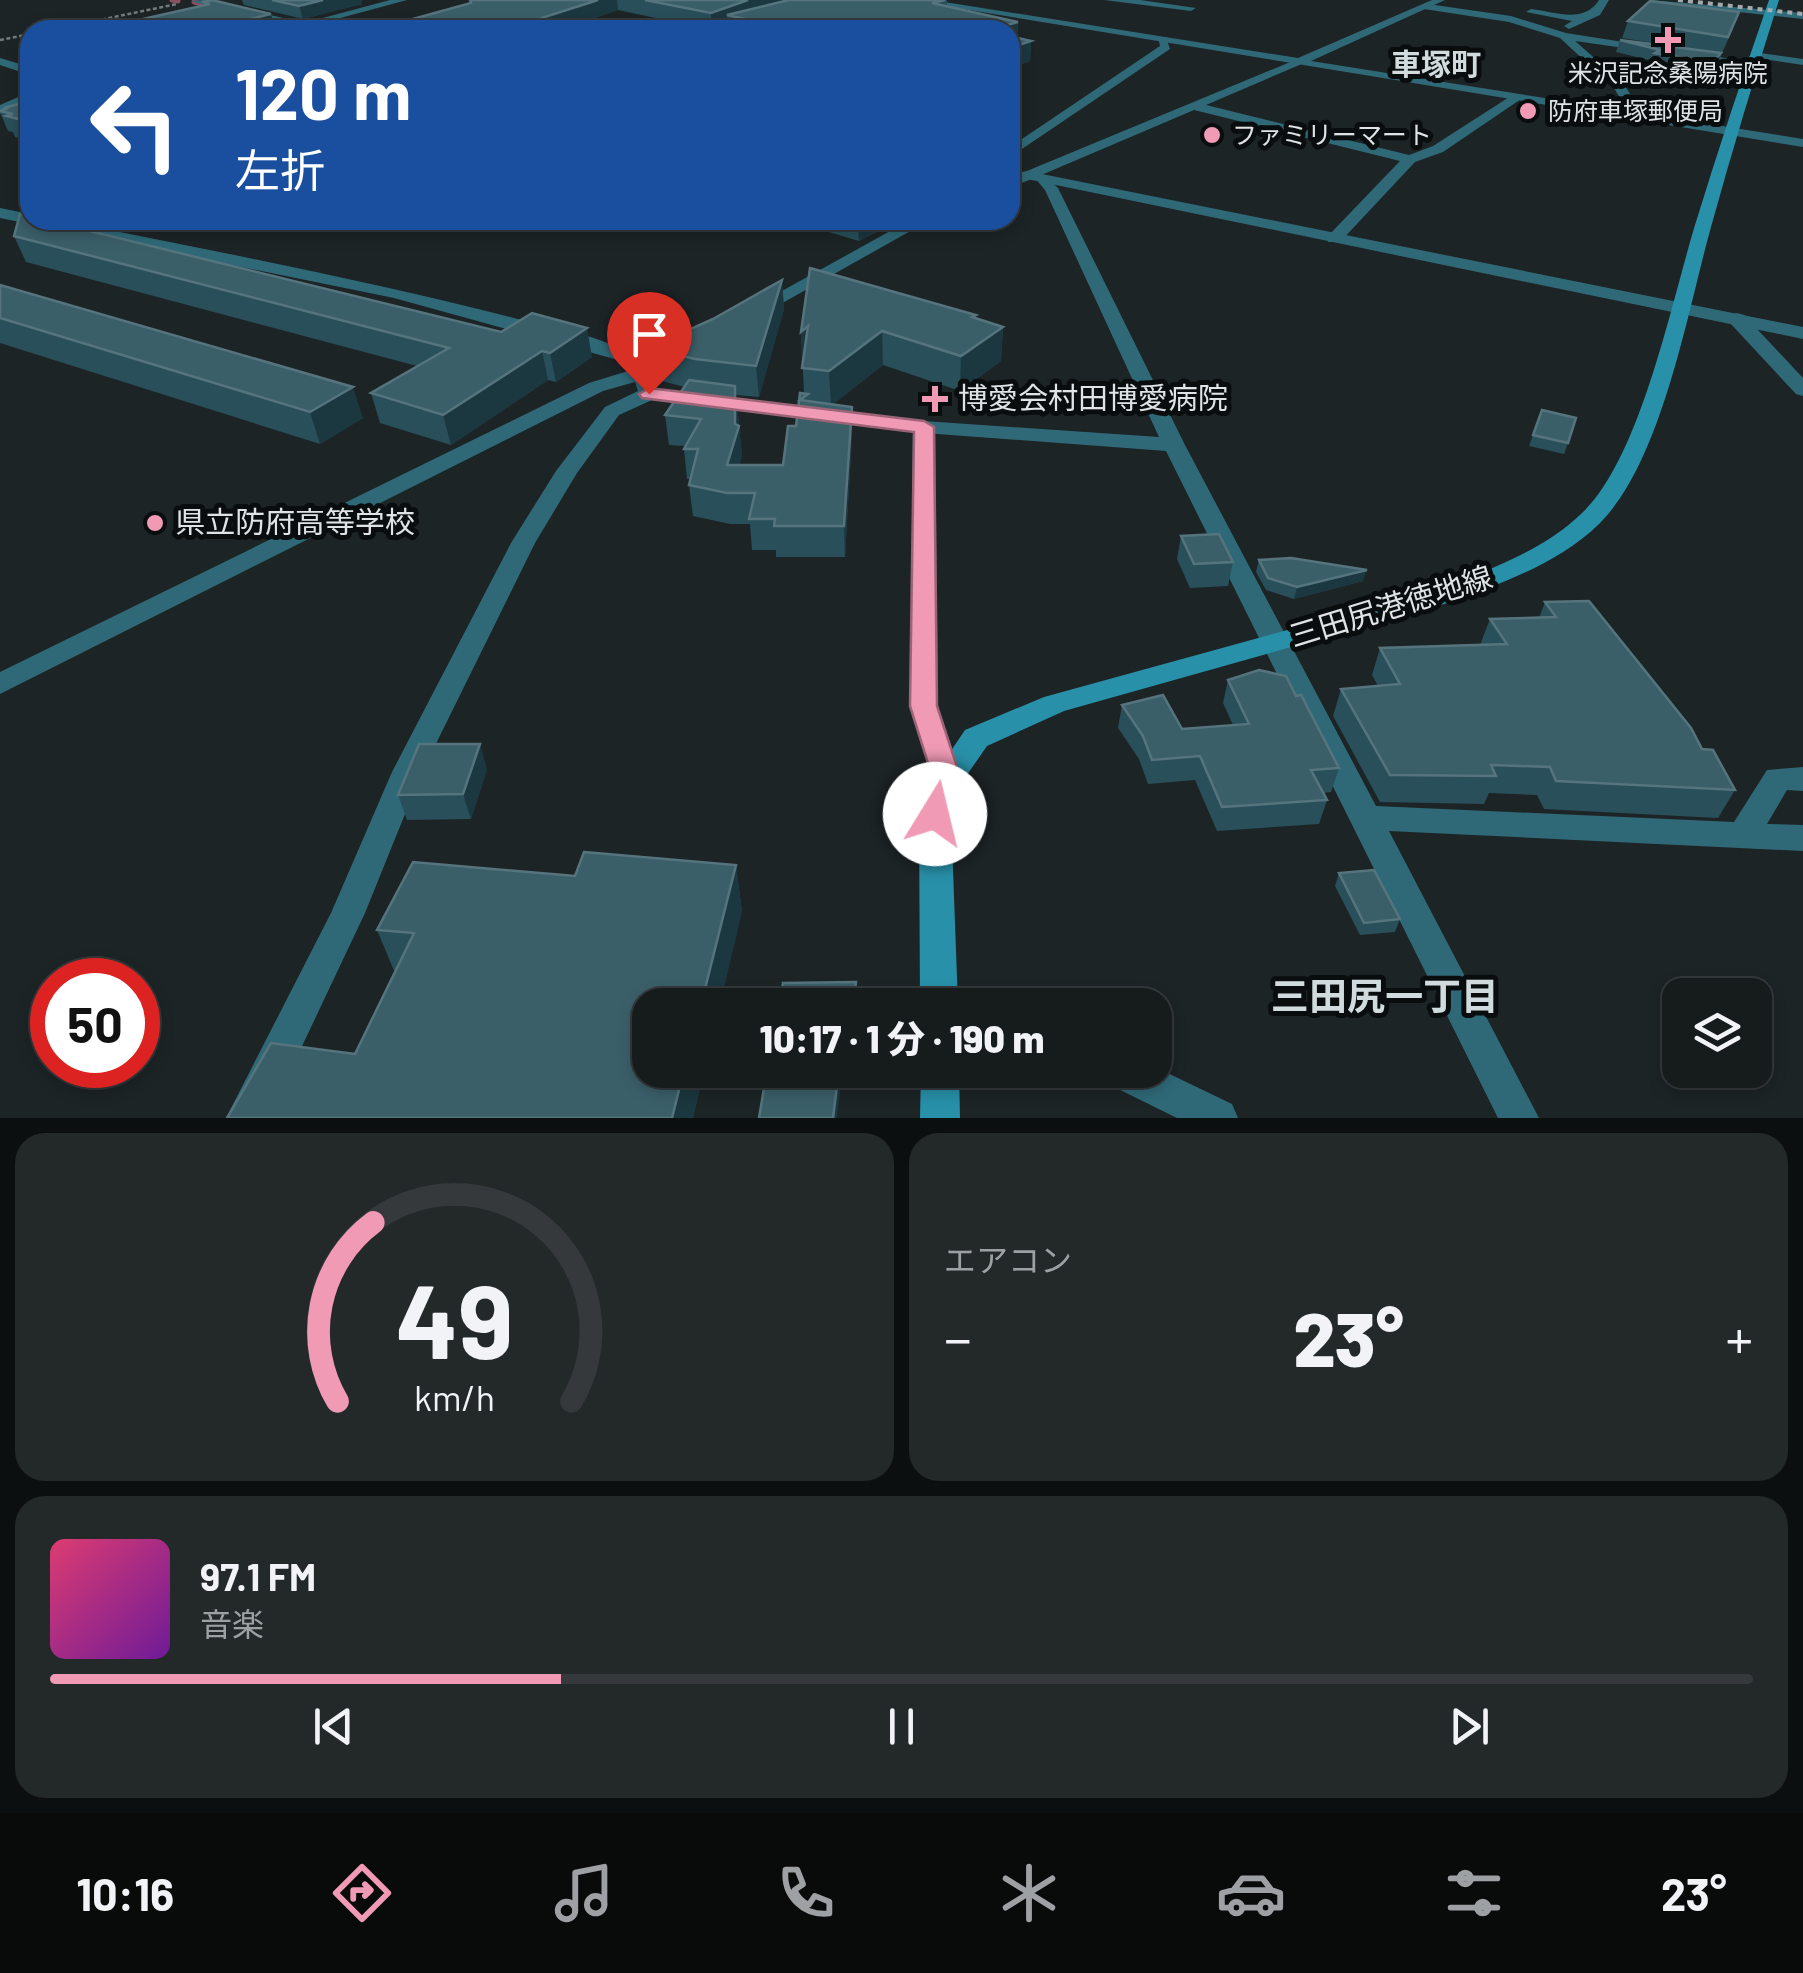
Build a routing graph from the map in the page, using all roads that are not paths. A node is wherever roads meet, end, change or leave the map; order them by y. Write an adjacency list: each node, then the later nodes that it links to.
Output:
1 (402, 0): 19 (street)
2 (913, 0): 12 (street)
3 (962, 0): 12 (street)
4 (1109, 0): 10 (street)
5 (1441, 0): 14 (street); 17 (street)
6 (1656, 0): 13 (street)
7 (1714, 0): 13 (street)
8 (195, 1): 18 (street)
9 (1602, 3): 11 (street); 17 (street)
10 (1195, 4): 16 (street)
11 (1584, 4)
12 (948, 6): 21 (street)
13 (1772, 6): 15 (street); 22 (main road, 三田尻港徳地線)
14 (1428, 7): 20 (street); 23 (street)
15 (1803, 13)
16 (1182, 18)
17 (1583, 19): 20 (street)
18 (276, 20)
19 (324, 20)
20 (1560, 33): 22 (street); 27 (street)
21 (1167, 34): 23 (street); 30 (street)
22 (1752, 59): 24 (street); 28 (main road, 三田尻港徳地線)
23 (1300, 61): 25 (street); 26 (street)
24 (1803, 62)
25 (1518, 97): 27 (street); 31 (street)
26 (1193, 106): 31 (street); 32 (street)
27 (1638, 116): 28 (street)
28 (1730, 132): 29 (street); 36 (main road, 三田尻港徳地線)
29 (1803, 143)
30 (1020, 145)
31 (1410, 159): 35 (street)
32 (1022, 178): 35 (street); 44 (street)
33 (83, 230): 41 (street)
34 (901, 230): 37 (street)
35 (1334, 239): 36 (street)
36 (1679, 309): 38 (street); 45 (main road, 三田尻港徳地線)
37 (743, 317)
38 (1737, 319): 39 (street); 42 (street)
39 (1803, 332)
40 (668, 362): 41 (street)
41 (645, 384): 43 (street); 46 (street); 55 (street)
42 (1803, 390)
43 (924, 427): 44 (street); 47 (street)
44 (1174, 446): 45 (street)
45 (1277, 642): 47 (main road, 三田尻港徳地線); 49 (street)
46 (0, 684)
47 (947, 779): 52 (main road, 三田尻港徳地線)
48 (1803, 779): 50 (street)
49 (1364, 818): 50 (street); 58 (street)
50 (1744, 834): 51 (street)
51 (1803, 838)
52 (939, 988)
53 (940, 1088): 56 (main road)
54 (1157, 1088): 57 (street)
55 (246, 1118)
56 (940, 1118)
57 (1218, 1118)
58 (1519, 1118)

